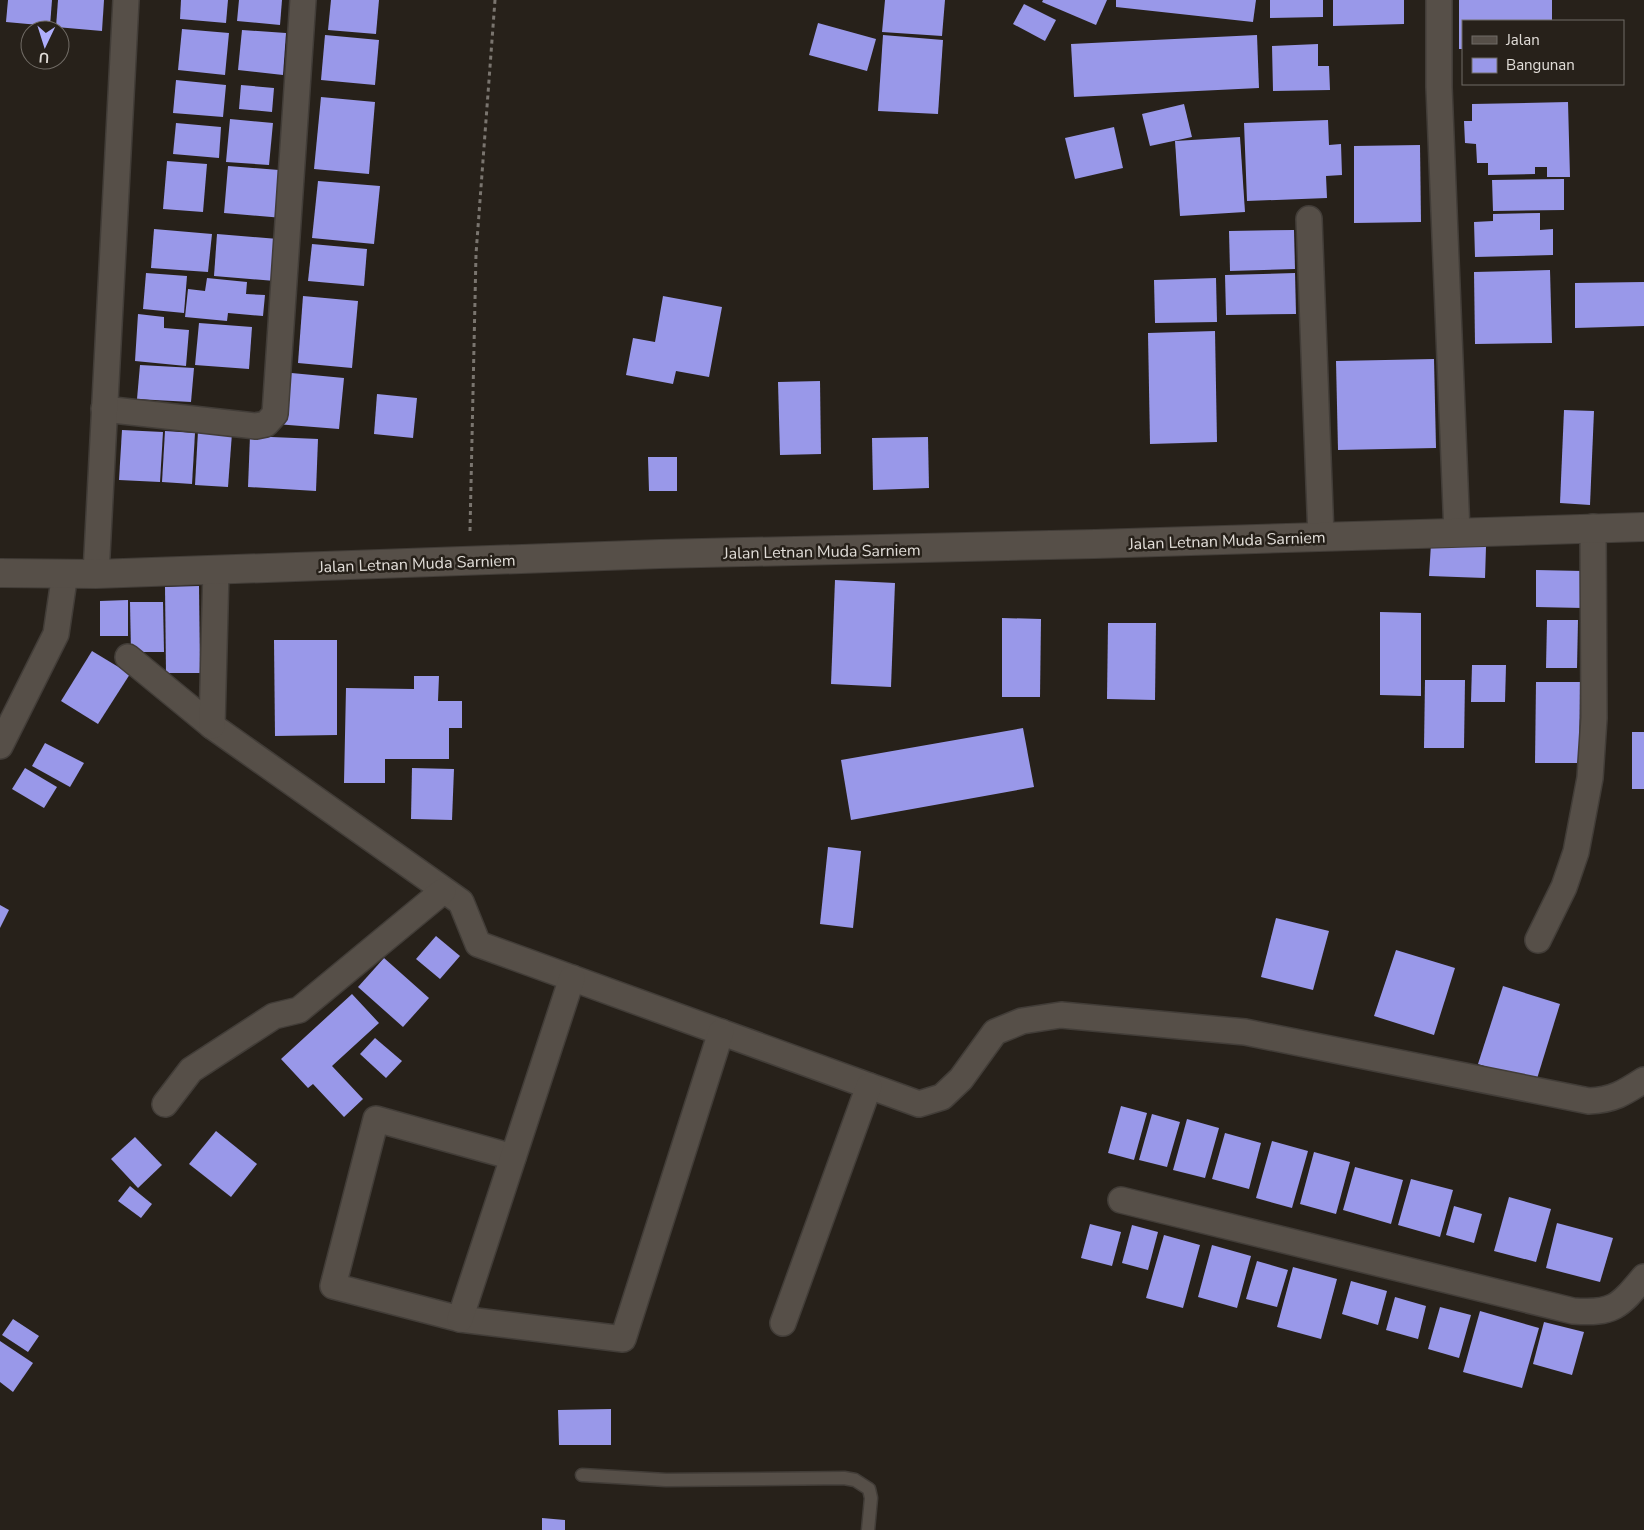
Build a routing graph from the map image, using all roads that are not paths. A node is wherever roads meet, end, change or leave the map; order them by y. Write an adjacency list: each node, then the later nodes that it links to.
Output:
1 (126, 0): 5 (street)
2 (303, 0): 5 (street)
3 (1439, 0): 8 (street)
4 (1309, 219): 9 (street)
5 (104, 409): 13 (street)
6 (1593, 527): 7 (main road, Jalan Letnan Muda Sarniem); 8 (main road, Jalan Letnan Muda Sarniem); 18 (street)
7 (1644, 527)
8 (1457, 533): 9 (main road, Jalan Letnan Muda Sarniem)
9 (1322, 537): 10 (main road, Jalan Letnan Muda Sarniem)
10 (216, 570): 13 (main road, Jalan Letnan Muda Sarniem); 15 (street)
11 (0, 573): 12 (main road, Jalan Letnan Muda Sarniem)
12 (65, 573): 13 (main road, Jalan Letnan Muda Sarniem); 16 (street)
13 (96, 574)
14 (128, 656): 15 (street)
15 (212, 726): 17 (street)
16 (0, 746)
17 (443, 890): 19 (street); 23 (street)
18 (1538, 940)
19 (572, 978): 20 (street); 24 (street)
20 (721, 1032): 22 (street); 27 (street)
21 (1644, 1080): 22 (street)
22 (868, 1086): 28 (street)
23 (165, 1104)
24 (513, 1157): 27 (street); 27 (street)
25 (1121, 1200): 26 (street)
26 (1644, 1277)
27 (460, 1319)
28 (783, 1323)
29 (582, 1475): 30 (lane)
30 (868, 1530)

